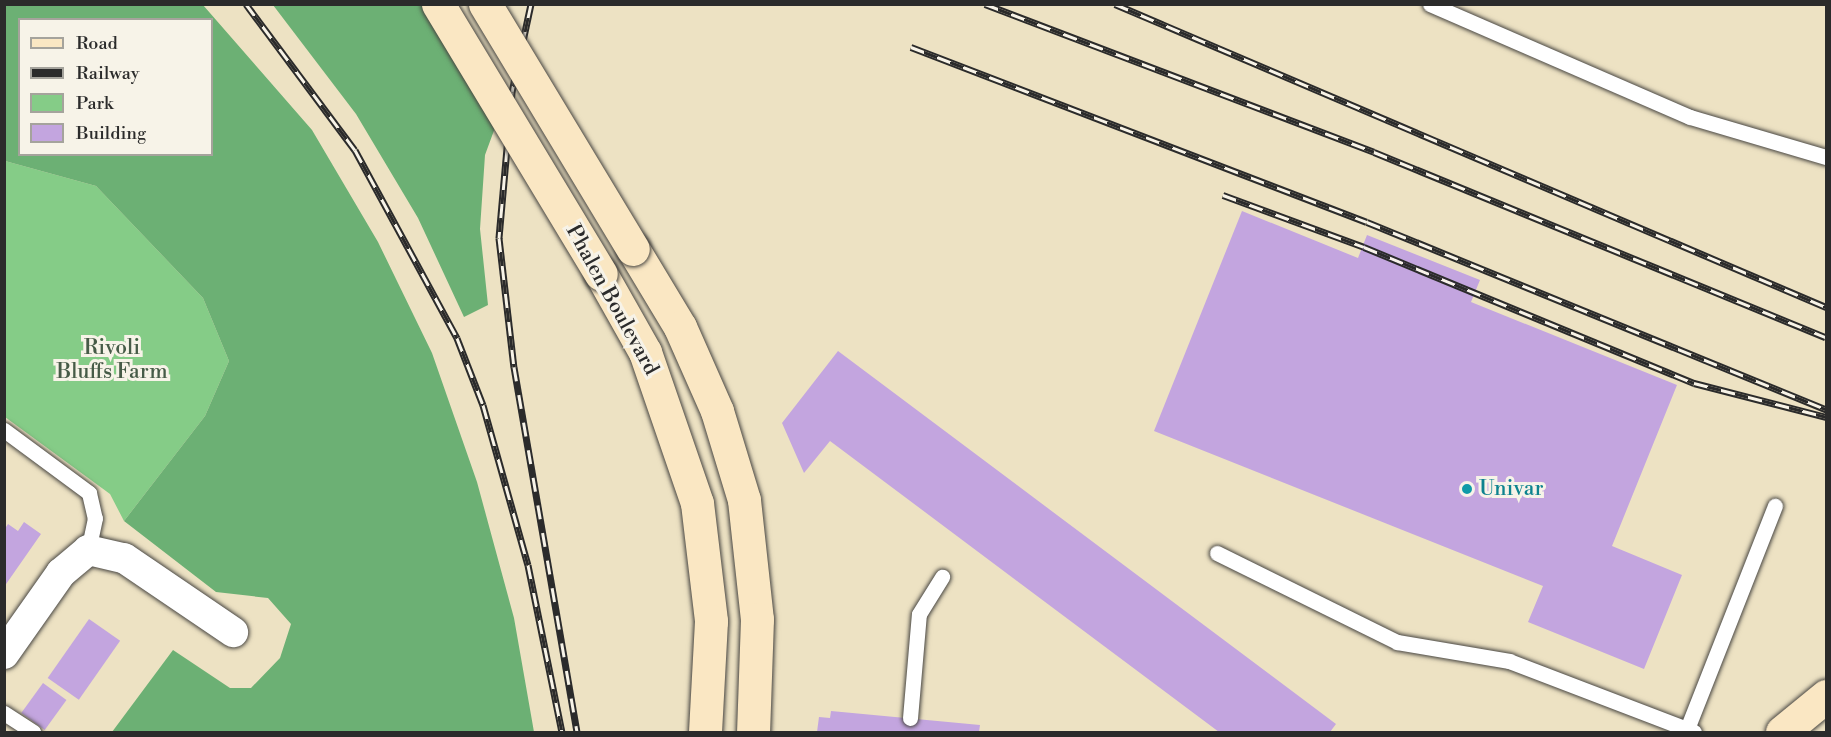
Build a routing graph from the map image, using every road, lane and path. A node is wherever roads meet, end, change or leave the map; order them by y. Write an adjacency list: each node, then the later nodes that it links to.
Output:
1 (438, 4): 17 (main road, Phalen Boulevard, bridge)
2 (485, 4): 18 (main road, Phalen Boulevard, bridge)
3 (1430, 4): 4 (lane)
4 (1827, 158)
5 (4, 430): 7 (lane)
6 (1774, 506): 15 (lane)
7 (88, 550): 10 (street); 11 (street)
8 (1218, 554): 15 (lane)
9 (942, 577): 14 (lane)
10 (233, 632)
11 (4, 654)
12 (1827, 696): 19 (main road)
13 (4, 713): 16 (lane)
14 (910, 718)
15 (1690, 731)
16 (33, 732)
17 (705, 732)
18 (753, 732)
19 (1782, 732)

